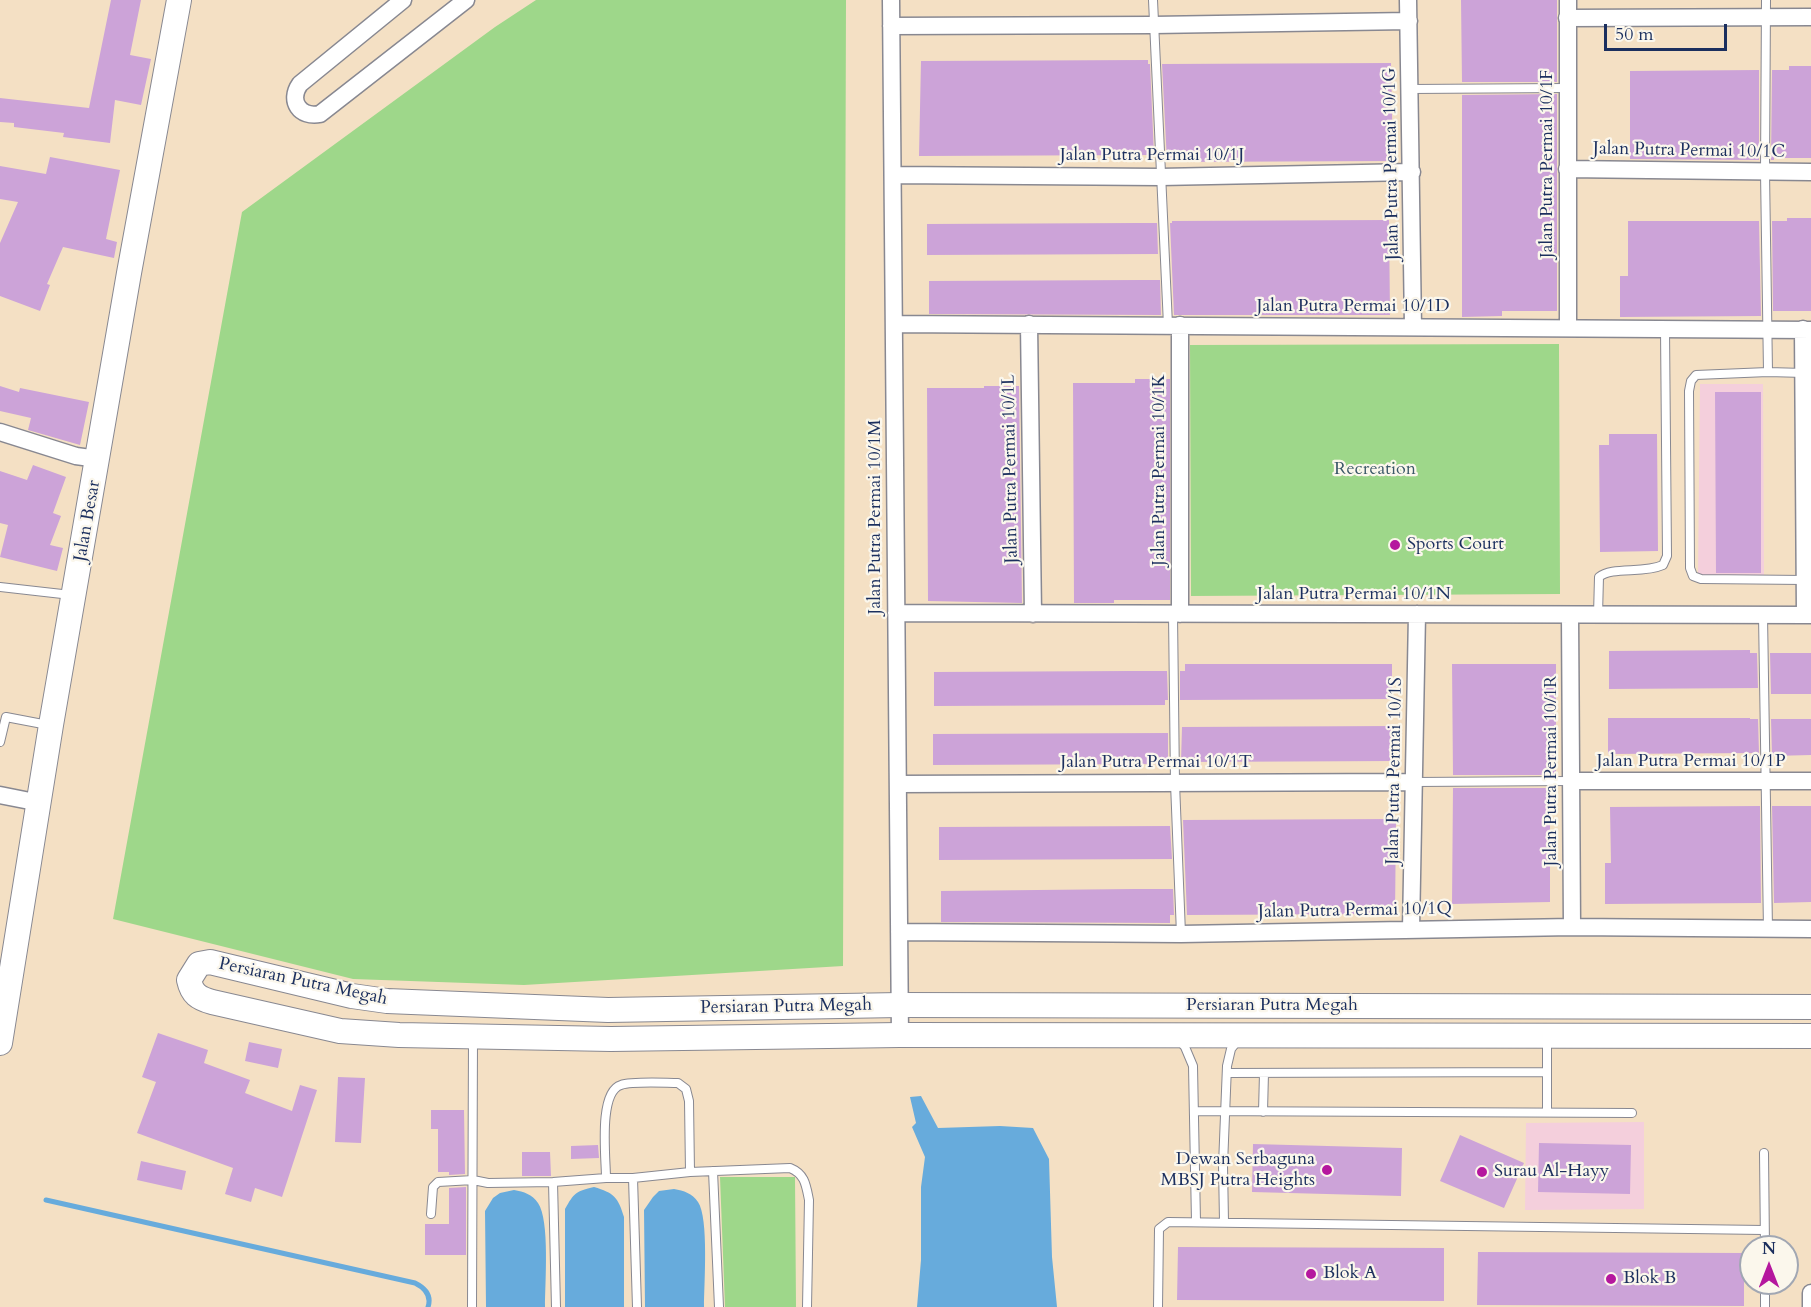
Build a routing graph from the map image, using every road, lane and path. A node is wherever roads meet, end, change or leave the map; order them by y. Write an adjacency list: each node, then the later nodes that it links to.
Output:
1 (178, 0): 35 (street, Jalan Besar)
2 (403, 0): 3 (street)
3 (466, 0)
4 (891, 0): 14 (street, Jalan Putra Permai 10/1M)
5 (1153, 0): 13 (lane)
6 (1408, 0): 12 (street, Jalan Putra Permai 10/1G)
7 (1568, 0): 10 (street, Jalan Putra Permai 10/1F)
8 (1766, 0): 11 (lane)
9 (1811, 17): 11 (street)
10 (1567, 18): 11 (street); 15 (street, Jalan Putra Permai 10/1F)
11 (1766, 18): 19 (lane)
12 (1408, 21): 13 (street); 16 (street, Jalan Putra Permai 10/1G)
13 (1153, 25): 14 (street); 22 (lane)
14 (891, 26): 21 (street, Jalan Putra Permai 10/1M)
15 (1567, 88): 16 (lane); 17 (street, Jalan Putra Permai 10/1F)
16 (1410, 89): 18 (street, Jalan Putra Permai 10/1G)
17 (1567, 169): 19 (street, Jalan Putra Permai 10/1C); 27 (street, Jalan Putra Permai 10/1F)
18 (1412, 172): 22 (street, Jalan Putra Permai 10/1J); 26 (street, Jalan Putra Permai 10/1G)
19 (1765, 172): 20 (street, Jalan Putra Permai 10/1C); 29 (lane)
20 (1811, 172)
21 (893, 175): 22 (street, Jalan Putra Permai 10/1J); 23 (street, Jalan Putra Permai 10/1M)
22 (1161, 177): 25 (lane)
23 (894, 324): 24 (street, Jalan Putra Permai 10/1D); 39 (street, Jalan Putra Permai 10/1M)
24 (1029, 324): 25 (street, Jalan Putra Permai 10/1D); 40 (street, Jalan Putra Permai 10/1L)
25 (1174, 325): 26 (street, Jalan Putra Permai 10/1D); 41 (street, Jalan Putra Permai 10/1K)
26 (1413, 327): 27 (street, Jalan Putra Permai 10/1D)
27 (1568, 328): 28 (street, Jalan Putra Permai 10/1D)
28 (1665, 329): 29 (street, Jalan Putra Permai 10/1D); 44 (lane)
29 (1768, 329): 30 (street, Jalan Putra Permai 10/1D); 31 (lane)
30 (1807, 329): 32 (street)
31 (1768, 372): 32 (lane); 36 (lane)
32 (1804, 373): 34 (street)
33 (0, 432): 35 (street)
34 (1808, 457): 36 (street)
35 (98, 459): 38 (street, Jalan Besar)
36 (1806, 580): 46 (street)
37 (0, 588): 38 (lane)
38 (75, 596): 47 (street, Jalan Besar)
39 (896, 613): 40 (street, Jalan Putra Permai 10/1N); 54 (street, Jalan Putra Permai 10/1M)
40 (1033, 614): 41 (street, Jalan Putra Permai 10/1N)
41 (1176, 614): 42 (street, Jalan Putra Permai 10/1N); 53 (lane)
42 (1417, 614): 43 (street, Jalan Putra Permai 10/1N); 52 (street, Jalan Putra Permai 10/1S)
43 (1570, 615): 44 (street, Jalan Putra Permai 10/1N); 49 (street, Jalan Putra Permai 10/1R)
44 (1598, 615): 45 (street, Jalan Putra Permai 10/1N)
45 (1763, 615): 46 (street, Jalan Putra Permai 10/1N); 50 (lane)
46 (1808, 615)
47 (51, 725): 48 (lane); 56 (street, Jalan Besar)
48 (0, 742)
49 (1571, 781): 50 (street, Jalan Putra Permai 10/1P); 52 (lane); 57 (street, Jalan Putra Permai 10/1R)
50 (1766, 781): 51 (street, Jalan Putra Permai 10/1P); 60 (lane)
51 (1811, 781)
52 (1414, 782): 53 (street, Jalan Putra Permai 10/1T); 58 (street, Jalan Putra Permai 10/1S)
53 (1175, 783): 54 (street, Jalan Putra Permai 10/1T); 62 (lane)
54 (898, 784): 61 (street, Jalan Putra Permai 10/1M)
55 (0, 795): 56 (street)
56 (40, 803): 63 (street, Jalan Besar)
57 (1572, 927): 58 (street, Jalan Putra Permai 10/1Q); 60 (street, Jalan Putra Permai 10/1Q)
58 (1411, 929): 62 (street, Jalan Putra Permai 10/1Q)
59 (1811, 929): 60 (street, Jalan Putra Permai 10/1Q)
60 (1768, 930)
61 (899, 932): 62 (street, Jalan Putra Permai 10/1Q); 64 (street, Jalan Putra Permai 10/1M)
62 (1181, 934)
63 (6, 967): 72 (street, Jalan Besar)
64 (900, 1005): 65 (street, Persiaran Putra Megah); 66 (street, Jalan Putra Permai 10/1M); 70 (street, Persiaran Putra Megah)
65 (1811, 1007)
66 (900, 1035): 67 (street, Persiaran Putra Megah); 70 (street, Persiaran Putra Megah)
67 (1175, 1035): 68 (street, Persiaran Putra Megah); 76 (lane)
68 (1242, 1035): 69 (street, Persiaran Putra Megah); 73 (lane)
69 (1547, 1035): 71 (street, Persiaran Putra Megah); 74 (lane)
70 (472, 1036): 86 (lane)
71 (1811, 1036)
72 (0, 1043)
73 (1227, 1069): 75 (lane); 77 (lane)
74 (1547, 1072): 75 (lane); 79 (lane)
75 (1264, 1073): 78 (lane)
76 (1194, 1111): 77 (lane); 89 (lane)
77 (1225, 1112): 78 (lane); 90 (lane)
78 (1263, 1112): 79 (lane)
79 (1547, 1112): 80 (lane)
80 (1632, 1113)
81 (1764, 1153): 91 (lane)
82 (713, 1171): 83 (lane); 97 (lane); 98 (lane)
83 (690, 1172): 84 (lane); 85 (lane)
84 (606, 1178): 85 (lane); 87 (lane)
85 (633, 1178): 96 (lane)
86 (472, 1180): 87 (lane); 88 (lane); 94 (lane)
87 (553, 1182): 95 (lane)
88 (431, 1214)
89 (1196, 1222): 90 (lane); 99 (lane)
90 (1224, 1222): 91 (lane)
91 (1764, 1230): 92 (lane)
92 (1764, 1235)
93 (1811, 1293): 100 (street)
94 (472, 1307)
95 (556, 1307)
96 (637, 1307)
97 (719, 1307)
98 (807, 1307)
99 (1158, 1307)
100 (1811, 1307)

